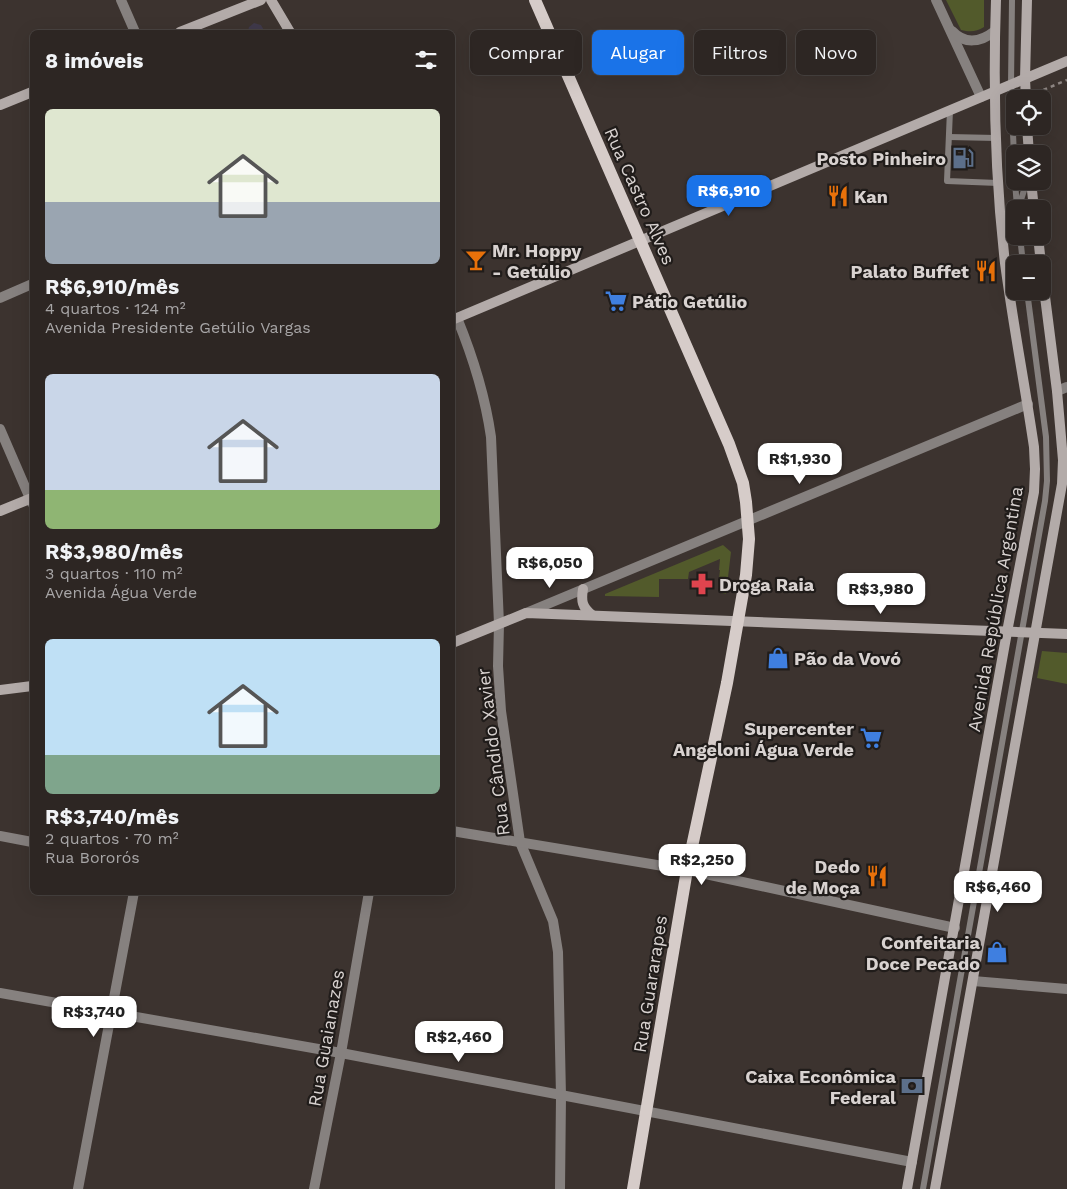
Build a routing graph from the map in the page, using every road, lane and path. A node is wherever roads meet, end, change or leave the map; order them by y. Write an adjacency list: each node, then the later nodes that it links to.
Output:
1 (121, 0): 10 (street)
2 (261, 0): 11 (street)
3 (271, 0): 12 (street)
4 (535, 0): 29 (main road, Rua Castro Alves)
5 (936, 0): 9 (street)
6 (996, 0): 13 (street, Avenida República Argentina)
7 (1012, 0): 17 (lane)
8 (1027, 0): 15 (street)
9 (949, 29): 13 (street); 22 (street)
10 (134, 30)
11 (185, 30)
12 (289, 30)
13 (995, 31): 20 (street, Avenida República Argentina)
14 (1067, 61): 15 (street)
15 (1025, 79): 17 (street); 18 (street)
16 (1067, 80): 19 (path)
17 (1011, 85): 20 (street); 27 (lane)
18 (1028, 90)
19 (1044, 90)
20 (996, 91): 22 (street); 26 (street, Avenida República Argentina)
21 (30, 93): 23 (street)
22 (981, 97): 24 (street)
23 (0, 105)
24 (950, 110): 25 (lane); 29 (street)
25 (949, 138): 26 (lane); 28 (lane)
26 (996, 138): 28 (street, Avenida República Argentina)
27 (1014, 145)
28 (998, 183): 37 (street, Avenida República Argentina)
29 (640, 241): 34 (street); 42 (main road, Rua Castro Alves)
30 (30, 285): 31 (street)
31 (0, 298)
32 (1028, 300): 49 (lane)
33 (1047, 300): 36 (street)
34 (455, 317)
35 (455, 319): 47 (street, Rua Cândido Xavier)
36 (1062, 389): 50 (street)
37 (1028, 404): 42 (street); 48 (street, Avenida República Argentina)
38 (0, 429): 39 (street)
39 (30, 496)
40 (30, 501): 41 (street)
41 (0, 511)
42 (748, 520): 43 (street); 46 (main road, Rua Guararapes)
43 (583, 589): 44 (street); 45 (street)
44 (526, 613): 45 (street); 47 (street)
45 (592, 616): 46 (street)
46 (739, 621): 48 (street); 59 (main road, Rua Guararapes)
47 (499, 624): 52 (street); 58 (street, Rua Cândido Xavier)
48 (1007, 632): 49 (street); 62 (street, Avenida República Argentina)
49 (1022, 633): 50 (street); 76 (lane)
50 (1036, 633): 51 (street); 63 (street)
51 (1067, 634)
52 (455, 642)
53 (30, 686): 54 (street)
54 (0, 690)
55 (455, 831): 58 (street)
56 (0, 836): 57 (street)
57 (30, 842)
58 (520, 842): 59 (street); 68 (street, Rua Cândido Xavier)
59 (687, 870): 62 (street); 69 (main road, Rua Guararapes)
60 (133, 895): 66 (street)
61 (368, 895): 67 (street, Rua Guaianazes)
62 (955, 928): 70 (street, Avenida República Argentina)
63 (973, 981): 64 (street); 77 (street)
64 (1067, 990)
65 (0, 993): 66 (street)
66 (112, 1012): 67 (street); 71 (street)
67 (341, 1054): 68 (street); 72 (street, Rua Guaianazes)
68 (561, 1096): 69 (street); 73 (street, Rua Cândido Xavier)
69 (647, 1111): 70 (street); 74 (main road, Rua Guararapes)
70 (912, 1162): 75 (street, Avenida República Argentina)
71 (78, 1189)
72 (314, 1189)
73 (560, 1189)
74 (633, 1189)
75 (907, 1189)
76 (923, 1189)
77 (935, 1189)

